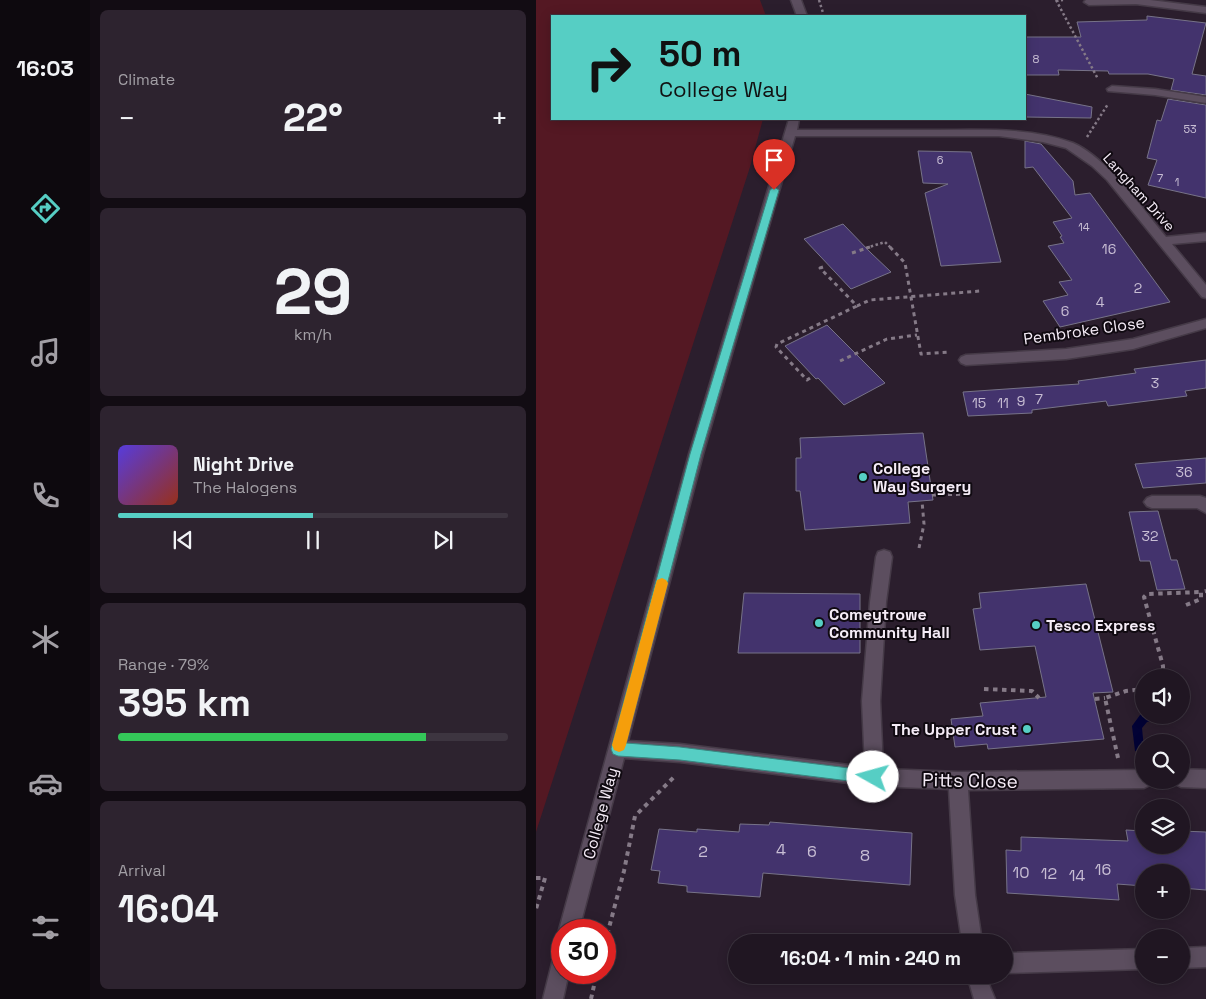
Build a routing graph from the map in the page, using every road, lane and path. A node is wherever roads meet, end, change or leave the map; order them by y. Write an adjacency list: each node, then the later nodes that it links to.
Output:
1 (796, 0): 9 (street)
2 (819, 0): 10 (path)
3 (1056, 0): 4 (path); 11 (path)
4 (1063, 0)
5 (1089, 2): 6 (street)
6 (1112, 2): 7 (street); 8 (street)
7 (1206, 10)
8 (1116, 12)
9 (802, 15)
10 (824, 15)
11 (1108, 89): 12 (street); 18 (path)
12 (1134, 90): 13 (street); 14 (street)
13 (1206, 100)
14 (1135, 104)
15 (998, 120): 17 (street)
16 (793, 126): 17 (street, Langham Drive); 48 (street, College Way)
17 (999, 133): 18 (street, Langham Drive)
18 (1077, 150): 20 (street, Langham Drive)
19 (1206, 237): 20 (street)
20 (1163, 241): 24 (street, Langham Drive)
21 (852, 253): 25 (path)
22 (823, 267): 26 (path)
23 (980, 291): 25 (path)
24 (1206, 294)
25 (910, 297): 26 (path); 28 (path)
26 (857, 306): 31 (path)
27 (1206, 323): 29 (street, Pembroke Close)
28 (918, 335): 29 (path); 30 (path)
29 (966, 360)
30 (840, 361)
31 (810, 378)
32 (971, 494): 33 (path)
33 (932, 495)
34 (922, 501): 37 (path)
35 (1152, 502): 36 (street)
36 (1206, 507)
37 (919, 548)
38 (884, 557): 50 (street)
39 (1206, 591): 40 (path)
40 (1201, 592): 41 (path); 42 (path)
41 (1186, 605)
42 (1163, 669)
43 (984, 689): 45 (path)
44 (1135, 690): 46 (path)
45 (1038, 698)
46 (1104, 698): 47 (path); 54 (path)
47 (1094, 699)
48 (618, 749): 49 (street, Pitts Close); 58 (street, College Way)
49 (680, 753): 50 (street, Pitts Close); 59 (path)
50 (873, 777): 55 (street, Pitts Close)
51 (1190, 778): 53 (street)
52 (1135, 779): 54 (street, Pitts Close)
53 (1206, 779)
54 (1123, 780): 55 (street, Pitts Close)
55 (958, 781): 60 (street)
56 (536, 878): 57 (path)
57 (536, 909)
58 (572, 919)
59 (611, 919)
60 (971, 934)
61 (1190, 958): 62 (street)
62 (1206, 958)
63 (1135, 959): 64 (street)
64 (1013, 963)
65 (556, 984): 68 (street)
66 (594, 984): 69 (path)
67 (979, 984): 70 (street)
68 (553, 999)
69 (591, 999)
70 (985, 999)

